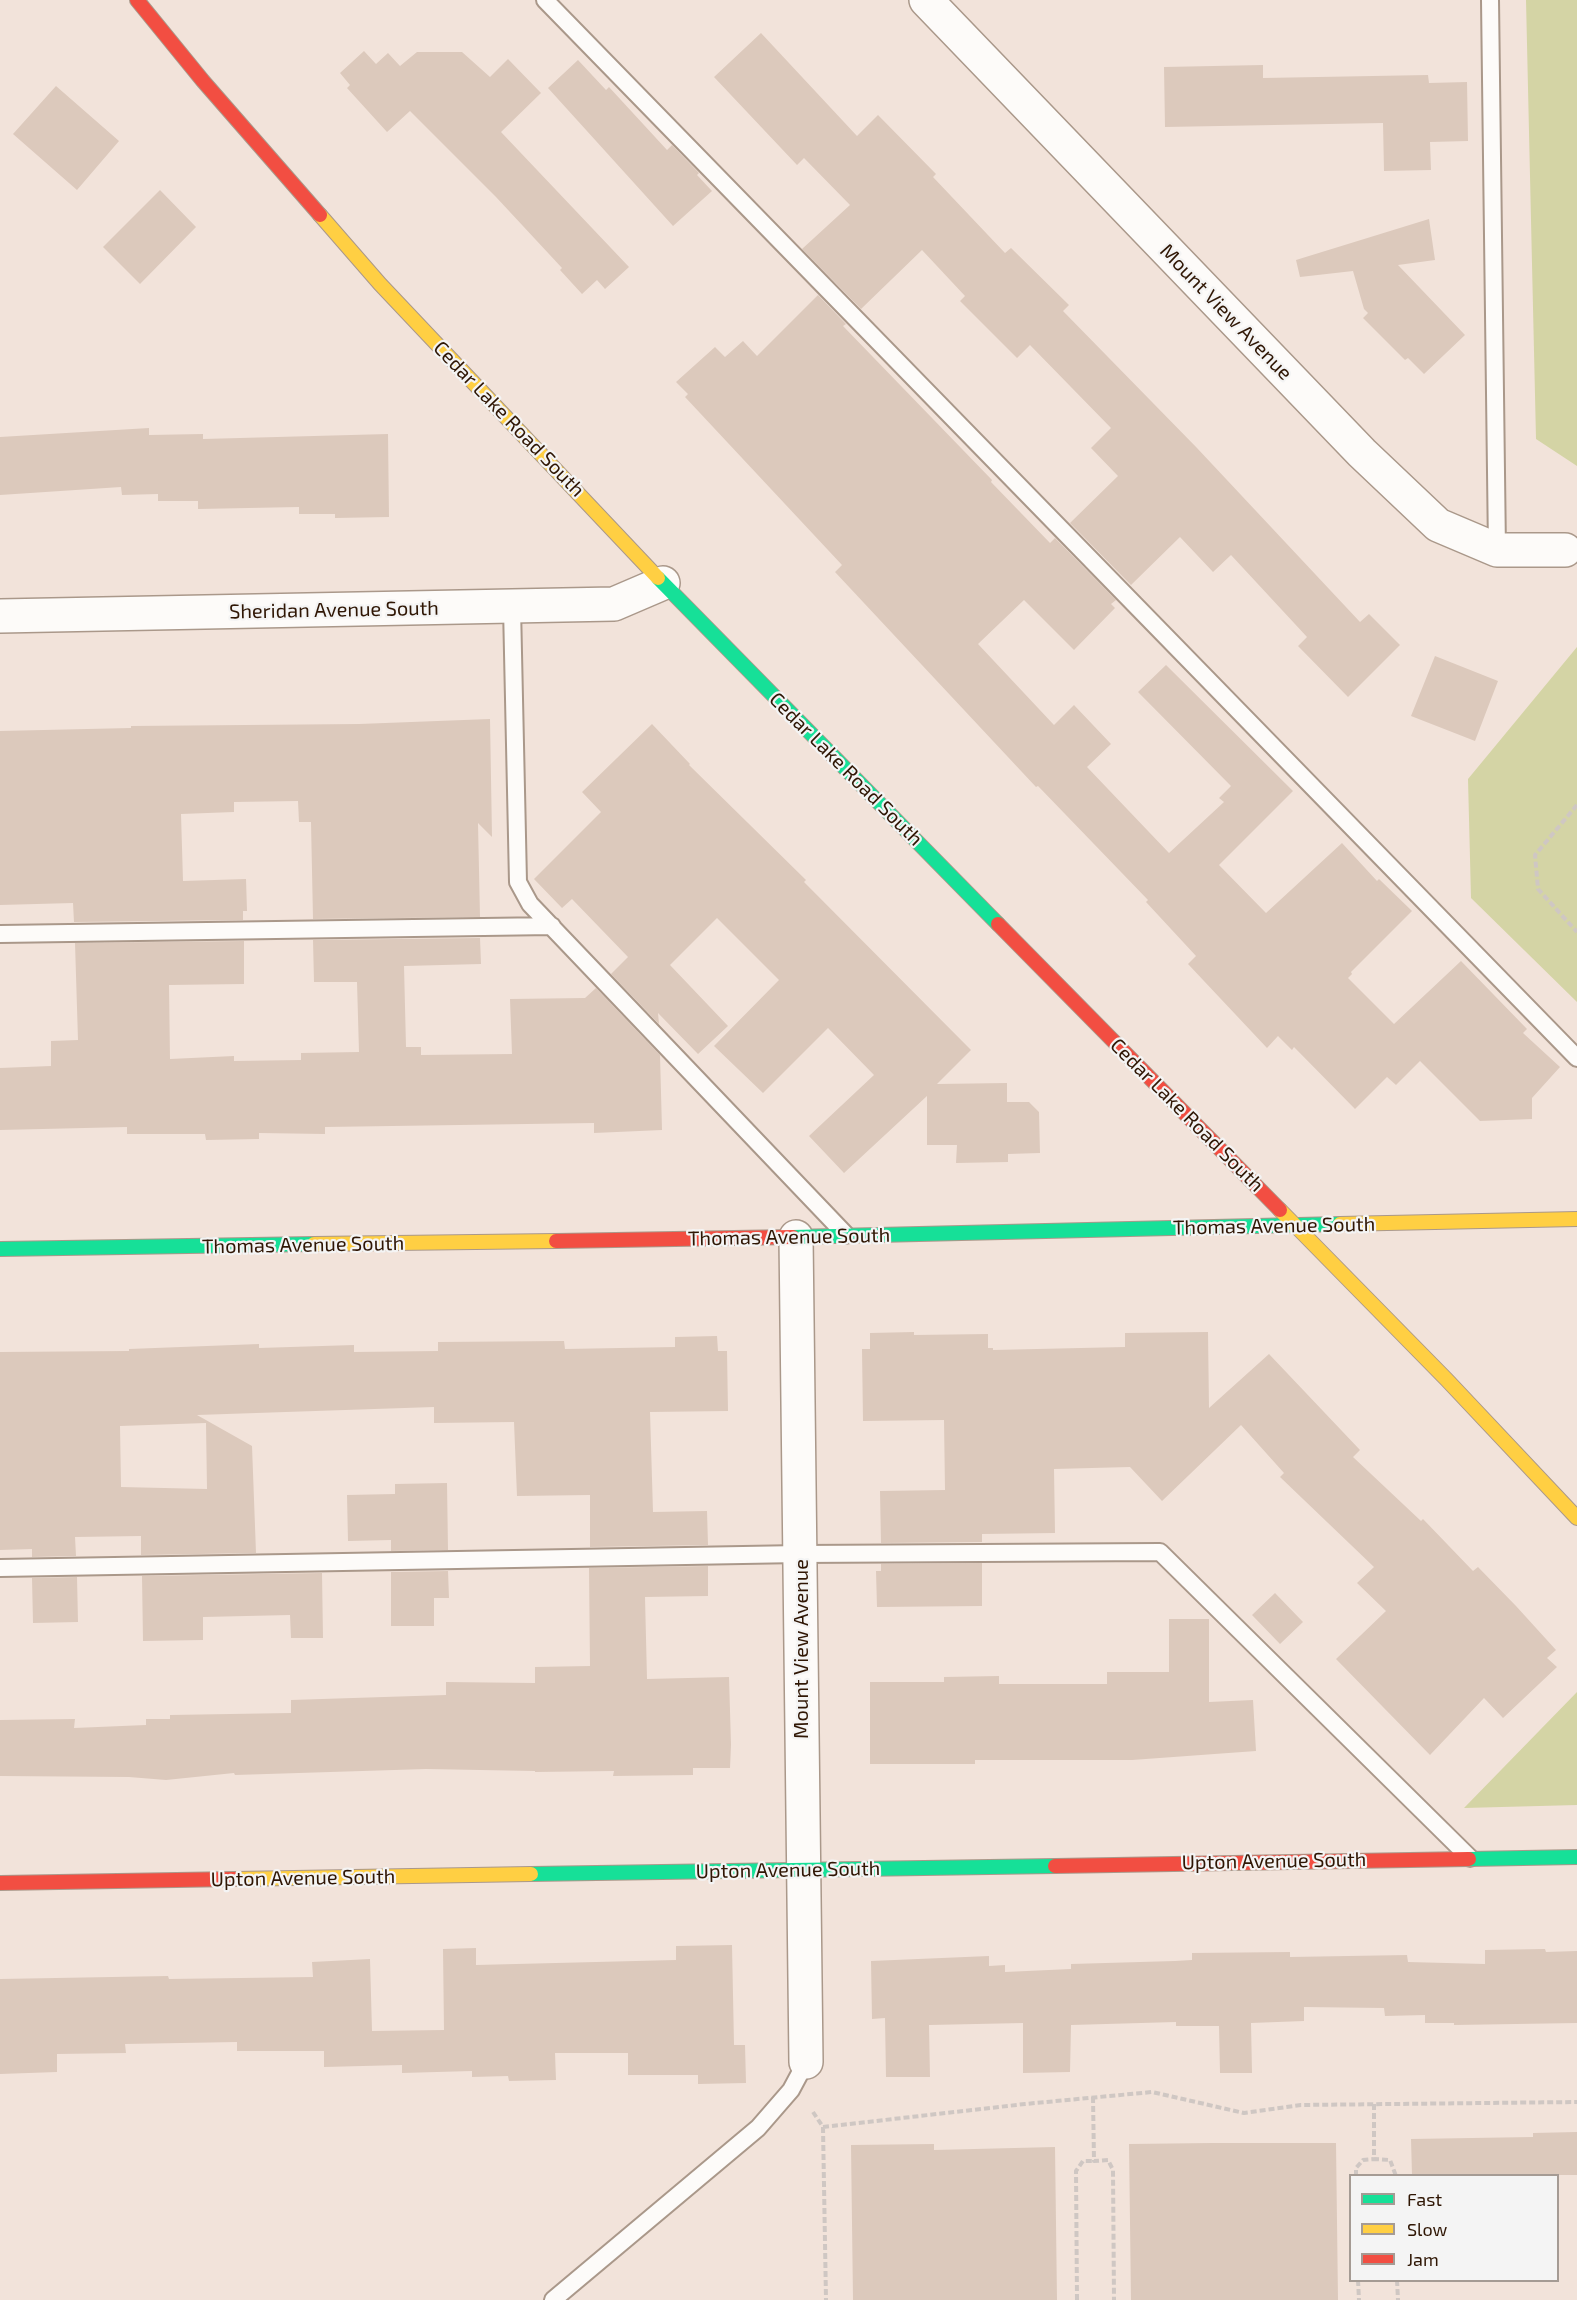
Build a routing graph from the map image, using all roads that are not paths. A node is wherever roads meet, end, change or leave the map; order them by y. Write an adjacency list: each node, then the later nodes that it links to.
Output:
1 (137, 0): 7 (street, Cedar Lake Road South)
2 (545, 0): 12 (lane)
3 (926, 0): 5 (street, Mount View Avenue)
4 (1490, 0): 5 (lane)
5 (1497, 550): 6 (street, Mount View Avenue)
6 (1565, 550)
7 (663, 583): 8 (street, Sheridan Avenue South); 14 (street, Cedar Lake Road South)
8 (512, 607): 9 (street, Sheridan Avenue South); 10 (lane)
9 (0, 616)
10 (552, 926): 11 (lane); 15 (lane)
11 (0, 934)
12 (1577, 1058)
13 (1577, 1219): 14 (street, Thomas Avenue South)
14 (1296, 1226): 15 (street, Thomas Avenue South); 18 (street, Cedar Lake Road South)
15 (847, 1236): 16 (street, Thomas Avenue South)
16 (796, 1237): 17 (street, Thomas Avenue South); 19 (street, Mount View Avenue)
17 (0, 1249)
18 (1577, 1518)
19 (800, 1554): 20 (lane); 22 (lane); 23 (street, Mount View Avenue)
20 (0, 1568)
21 (1577, 1857): 22 (street, Upton Avenue South)
22 (1470, 1858): 23 (street, Upton Avenue South)
23 (803, 1869): 24 (street, Upton Avenue South); 25 (street, Mount View Avenue)
24 (0, 1883)
25 (806, 2062): 26 (lane)
26 (553, 2300)

